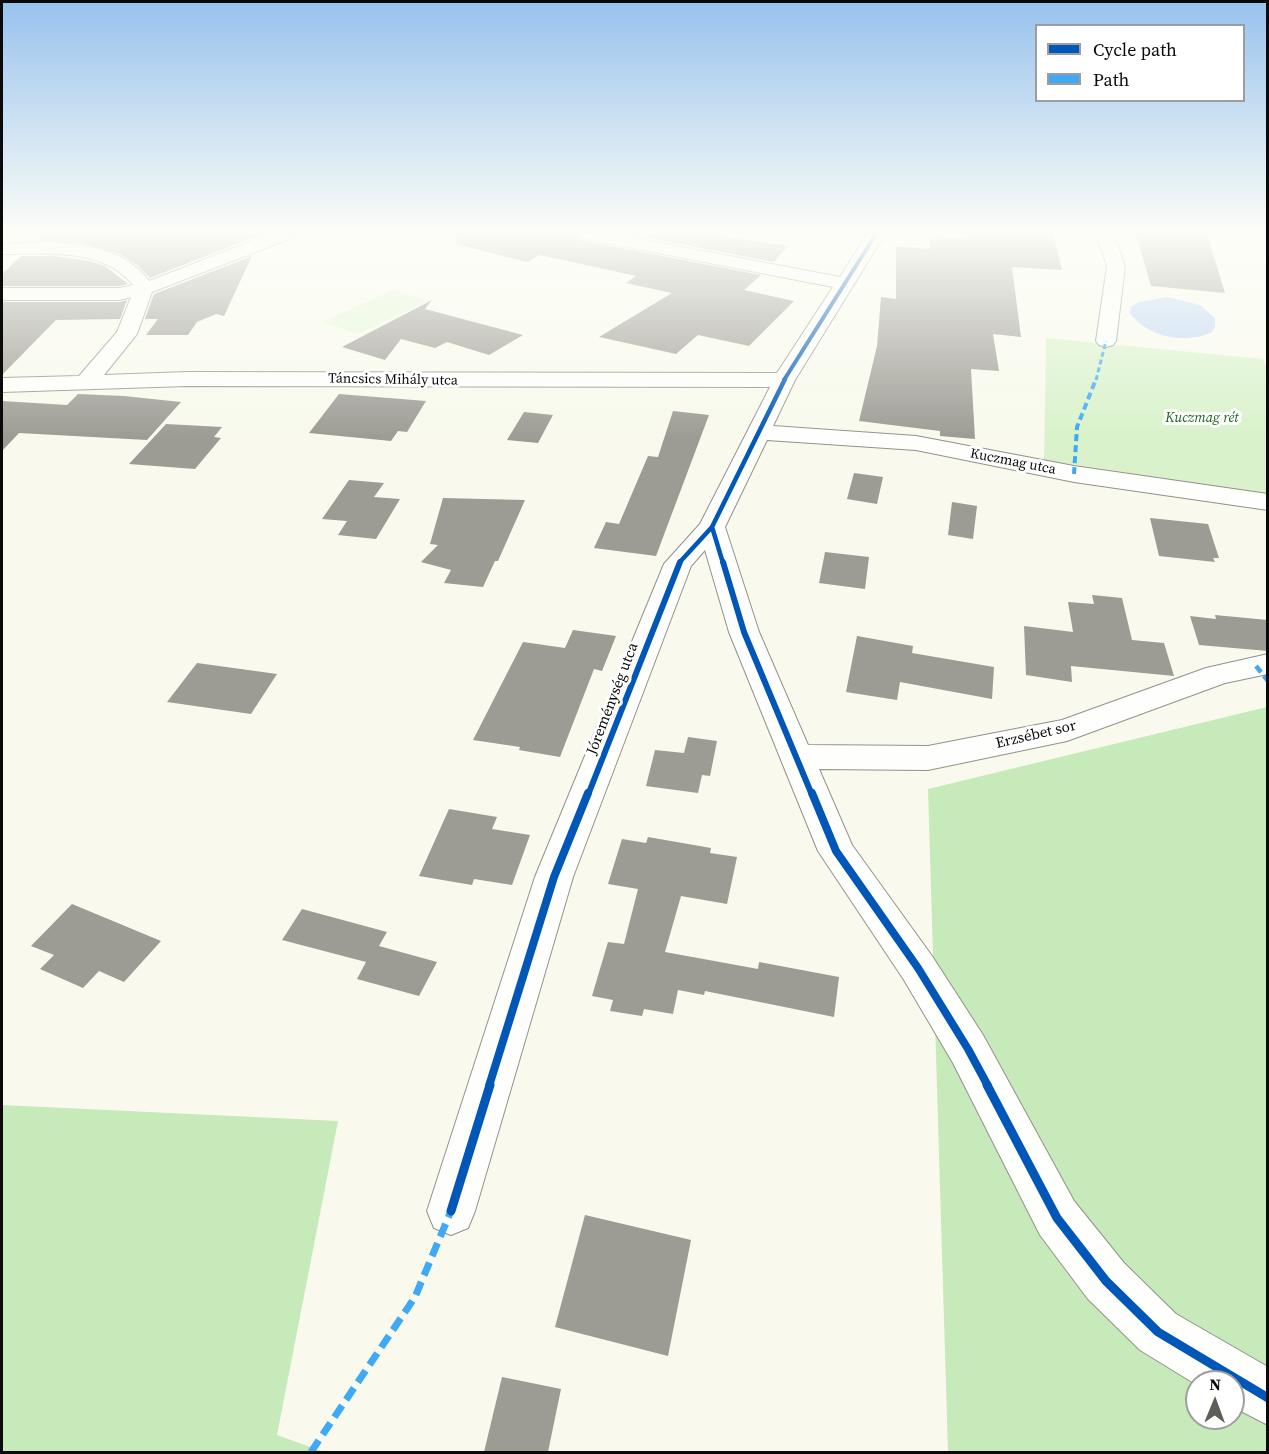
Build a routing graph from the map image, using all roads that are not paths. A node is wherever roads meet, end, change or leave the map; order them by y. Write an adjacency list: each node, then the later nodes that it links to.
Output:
1 (139, 302): 6 (street)
2 (832, 302): 5 (street, Jóreménység utca)
3 (1111, 302): 4 (street)
4 (1106, 341)
5 (784, 380): 6 (street, Táncsics Mihály utca); 8 (street, Jóreménység utca)
6 (86, 382): 7 (street, Táncsics Mihály utca)
7 (2, 385)
8 (757, 432): 9 (street, Kuczmag utca); 10 (street, Jóreménység utca)
9 (1268, 502)
10 (711, 527): 12 (street); 13 (street, Jóreménység utca)
11 (1268, 664): 12 (street, Erzsébet sor)
12 (796, 757): 14 (street)
13 (451, 1211)
14 (1268, 1398)

